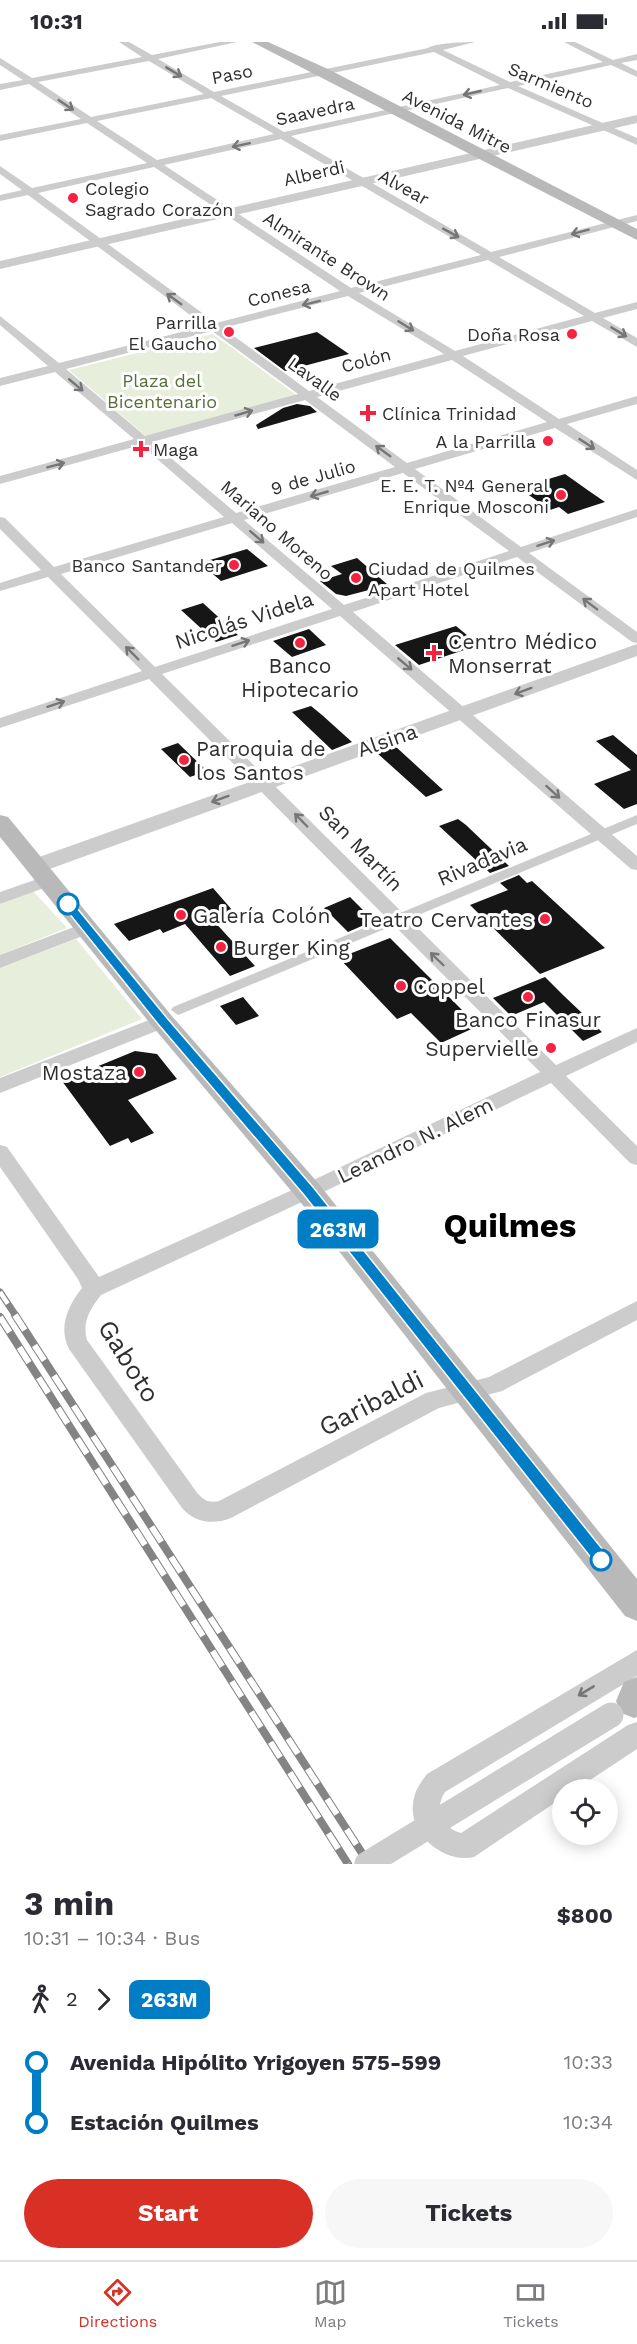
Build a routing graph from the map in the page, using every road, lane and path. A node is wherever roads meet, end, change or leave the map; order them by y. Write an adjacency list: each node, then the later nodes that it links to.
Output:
1 (123, 42): 9 (street, Alvear)
2 (233, 42): 9 (street)
3 (258, 42): 12 (main road, Avenida Mitre)
4 (420, 42): 7 (street, Sarmiento)
5 (471, 42): 7 (street, Paso)
6 (568, 42): 11 (street)
7 (435, 49): 12 (street, Paso); 15 (street, Sarmiento)
8 (637, 57): 11 (street, Saavedra)
9 (151, 58): 14 (street); 17 (street, Alvear, one-way to 17)
10 (0, 62): 14 (street, Almirante Brown)
11 (612, 63): 13 (street); 15 (street, Saavedra)
12 (326, 73): 17 (street, Paso); 18 (main road, Avenida Mitre)
13 (637, 74)
14 (30, 81): 16 (street); 20 (street, Almirante Brown, one-way to 20)
15 (508, 85): 18 (street, Saavedra, one-way to 18); 21 (street, Sarmiento)
16 (0, 87)
17 (213, 95): 20 (street, Paso); 22 (street, Alvear)
18 (397, 110): 22 (street, Saavedra); 25 (main road, Avenida Mitre)
19 (637, 119): 21 (street, Alberdi)
20 (88, 120): 23 (street, Paso); 26 (street, Almirante Brown)
21 (605, 126): 24 (street, Sarmiento); 25 (street, Alberdi)
22 (282, 136): 26 (street, Saavedra, one-way to 26); 28 (street, Alvear)
23 (0, 138)
24 (637, 142)
25 (480, 153): 28 (street, Alberdi); 33 (main road, Avenida Mitre)
26 (156, 163): 29 (street, Saavedra); 31 (street, Almirante Brown)
27 (0, 169): 29 (street, Lavalle)
28 (359, 181): 31 (street, Alberdi); 36 (street, Alvear, one-way to 36)
29 (30, 191): 30 (street, Saavedra); 35 (street, Lavalle)
30 (0, 198)
31 (229, 211): 35 (street, Alberdi); 38 (street, Almirante Brown)
32 (637, 218): 33 (street, Conesa)
33 (615, 223): 34 (main road, Avenida Mitre); 36 (street, Conesa, one-way to 36)
34 (637, 235)
35 (97, 242): 37 (street, Alberdi); 42 (street, Lavalle, one-way to 35)
36 (492, 255): 38 (street, Conesa); 40 (street, Alvear)
37 (0, 266)
38 (351, 293): 42 (street, Conesa, one-way to 42); 44 (street, Almirante Brown, one-way to 44)
39 (637, 305): 40 (street, Colón)
40 (594, 317): 43 (street, Alvear, one-way to 43); 44 (street, Colón)
41 (0, 319): 45 (street, Mariano Moreno)
42 (214, 328): 45 (street, Conesa); 47 (street, Lavalle)
43 (637, 343)
44 (453, 355): 47 (street, Colón); 49 (street, Almirante Brown)
45 (56, 368): 46 (street, Conesa); 50 (street, Mariano Moreno, one-way to 50)
46 (0, 382)
47 (307, 395): 50 (street, Colón, one-way to 47); 51 (street, Lavalle, one-way to 47)
48 (637, 400): 49 (street, 9 de Julio)
49 (556, 424): 51 (street, 9 de Julio); 52 (street, Almirante Brown, one-way to 52)
50 (143, 441): 53 (street, Colón, one-way to 50); 55 (street, Mariano Moreno)
51 (406, 468): 55 (street, 9 de Julio, one-way to 55); 57 (street, Lavalle)
52 (637, 476)
53 (0, 480)
54 (637, 513): 57 (street, Nicolás Videla, one-way to 54)
55 (235, 519): 58 (street, 9 de Julio); 60 (street, Mariano Moreno, one-way to 60)
56 (0, 521): 58 (street, San Martín)
57 (520, 552): 60 (street, Nicolás Videla); 61 (street, Lavalle, one-way to 57)
58 (52, 572): 59 (street, 9 de Julio); 63 (street, San Martín, one-way to 58)
59 (0, 587)
60 (342, 610): 63 (street, Nicolás Videla, one-way to 60); 64 (street, Mariano Moreno, one-way to 64)
61 (637, 639)
62 (637, 650): 64 (street, Alsina, one-way to 64)
63 (151, 672): 65 (street, Nicolás Videla, one-way to 63); 66 (street, San Martín)
64 (463, 713): 66 (street, Alsina); 69 (street, Mariano Moreno, one-way to 69)
65 (0, 723)
66 (264, 783): 71 (street, Alsina, one-way to 71); 73 (street, San Martín, one-way to 66)
67 (637, 819): 69 (street, Rivadavia)
68 (0, 822): 71 (main road)
69 (601, 835): 70 (street, Mariano Moreno); 73 (street, Rivadavia)
70 (637, 865)
71 (42, 873): 72 (street); 74 (main road)
72 (0, 898)
73 (398, 920): 76 (street, Rivadavia); 78 (street, San Martín, one-way to 73)
74 (87, 928): 75 (street); 76 (main road)
75 (0, 962)
76 (170, 1016): 79 (street, Rivadavia); 82 (main road)
77 (637, 1034): 78 (street, Leandro N. Alem)
78 (554, 1073): 81 (street, San Martín); 82 (street, Leandro N. Alem)
79 (0, 1086)
80 (0, 1152): 83 (street)
81 (637, 1158)
82 (308, 1191): 83 (street, Leandro N. Alem); 85 (main road)
83 (93, 1289): 86 (street, Gaboto)
84 (637, 1310): 85 (street, Garibaldi)
85 (468, 1391): 86 (street, Garibaldi); 87 (main road)
86 (196, 1509)
87 (637, 1605)
88 (637, 1662): 89 (street, one-way to 89)
89 (631, 1709): 90 (street, bridge)
90 (367, 1864)

